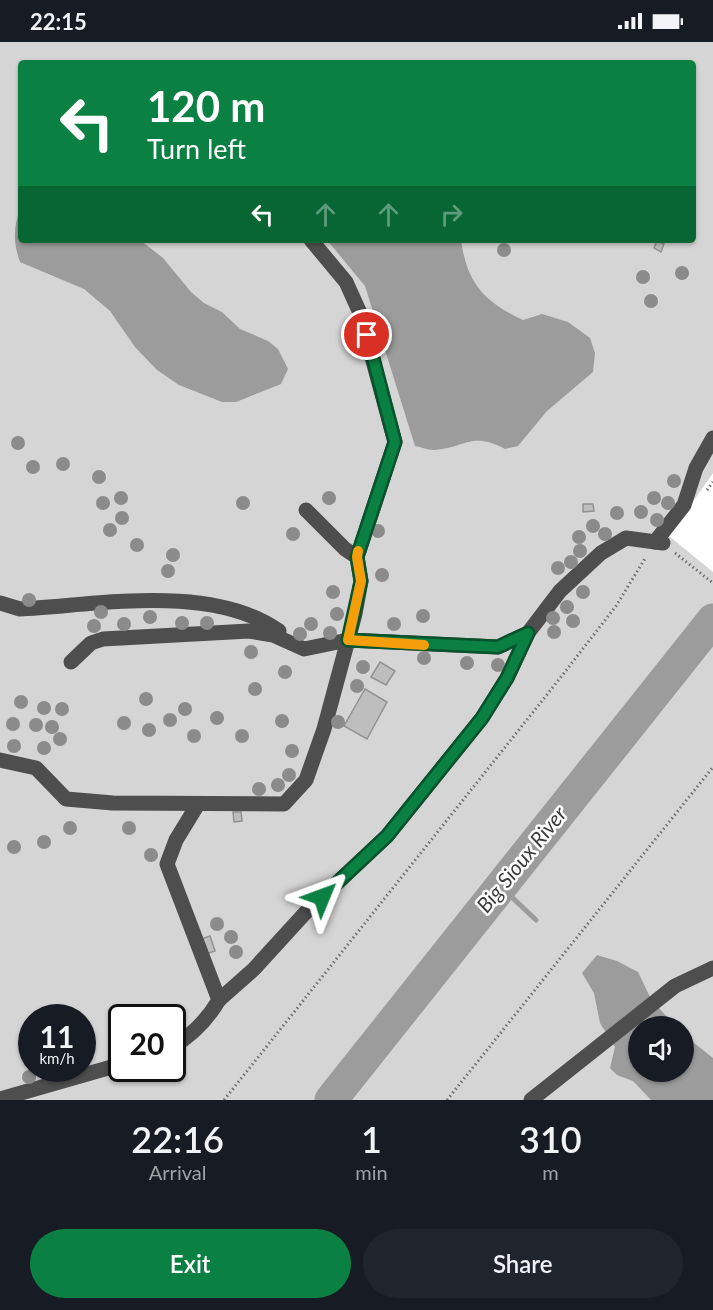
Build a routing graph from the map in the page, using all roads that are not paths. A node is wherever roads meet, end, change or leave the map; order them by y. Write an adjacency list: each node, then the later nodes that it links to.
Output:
1 (314, 243): 4 (lane)
2 (713, 438): 8 (lane)
3 (306, 510): 4 (lane)
4 (357, 557): 9 (lane)
5 (0, 603): 7 (lane)
6 (254, 609): 7 (lane)
7 (268, 623): 10 (lane)
8 (528, 633): 9 (lane); 15 (lane)
9 (348, 640): 10 (lane); 13 (lane)
10 (304, 649): 11 (lane)
11 (71, 662)
12 (0, 759): 13 (lane)
13 (198, 804): 15 (lane)
14 (713, 968): 19 (lane)
15 (219, 1000): 16 (lane)
16 (186, 1039)
17 (108, 1068): 18 (lane)
18 (0, 1099)
19 (531, 1100)

